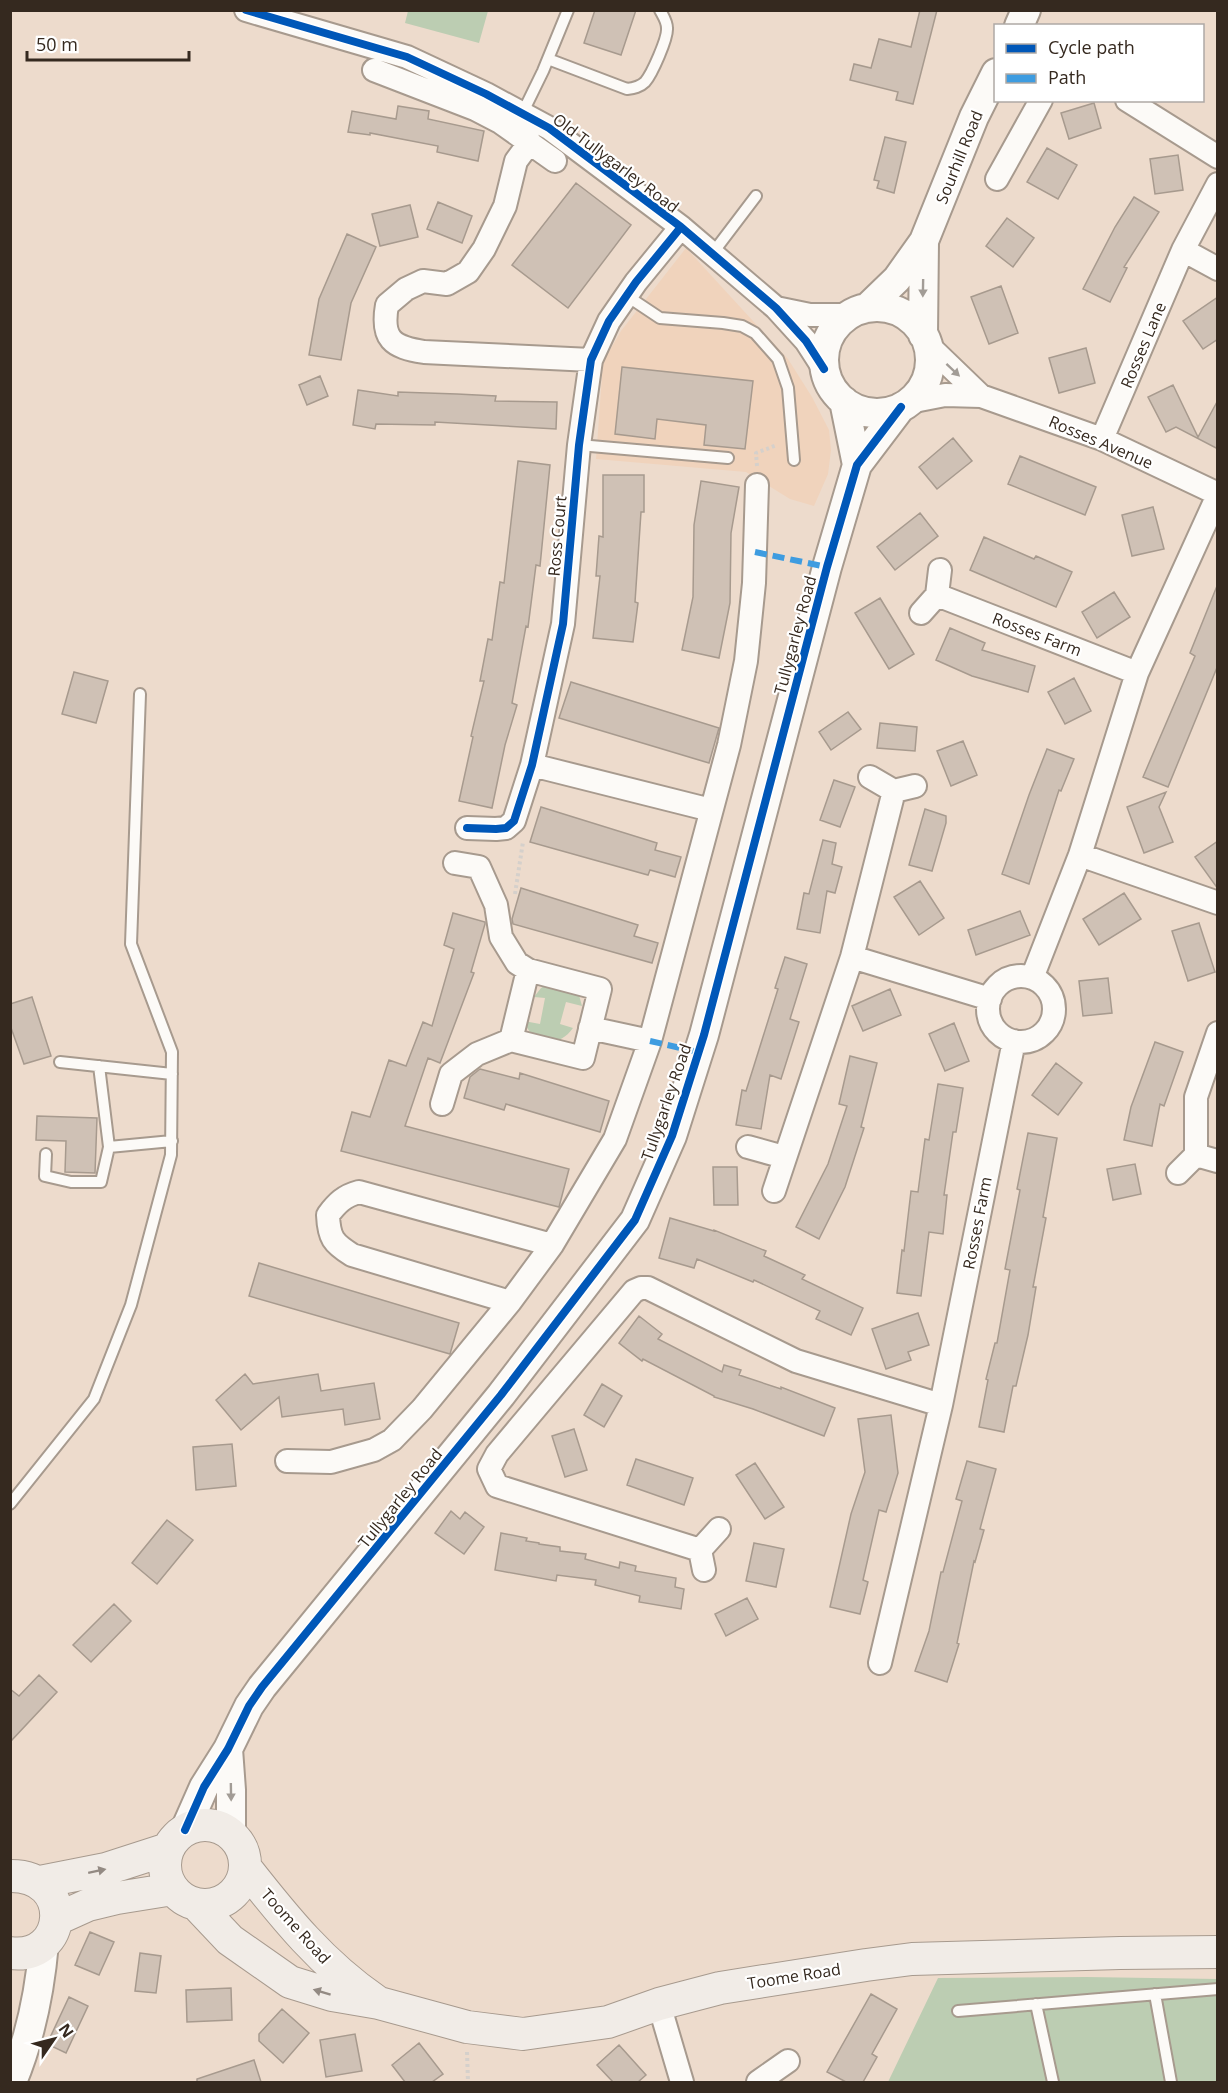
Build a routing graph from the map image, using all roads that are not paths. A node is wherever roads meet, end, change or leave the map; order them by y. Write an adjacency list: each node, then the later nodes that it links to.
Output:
1 (246, 10): 11 (street, Old Tullygarley Road)
2 (568, 10): 6 (lane)
3 (660, 10): 6 (lane)
4 (1026, 10): 5 (street)
5 (1020, 24)
6 (548, 59): 11 (lane)
7 (374, 70): 12 (street)
8 (994, 77): 19 (street, Sourhill Road)
9 (1040, 102): 15 (street)
10 (1130, 102): 13 (street)
11 (522, 114): 18 (street, Old Tullygarley Road)
12 (530, 142): 14 (street); 27 (street)
13 (1218, 157)
14 (555, 161)
15 (997, 179)
16 (1218, 184): 20 (street, Rosses Lane)
17 (756, 196): 21 (lane)
18 (681, 227): 21 (street, Old Tullygarley Road); 23 (street, Ross Court)
19 (924, 241): 25 (street, Sourhill Road); 26 (street, Sourhill Road, one-way to 26)
20 (1183, 250): 22 (street); 32 (street, Rosses Lane)
21 (712, 254): 24 (street, Old Tullygarley Road)
22 (1218, 269)
23 (627, 296): 27 (street, Ross Court); 35 (lane)
24 (776, 308): 25 (street, Old Tullygarley Road); 28 (street, Old Tullygarley Road)
25 (857, 312): 26 (street); 28 (street)
26 (925, 339): 29 (street, Rosses Avenue, one-way to 29); 31 (street)
27 (591, 360): 33 (street, Ross Court)
28 (824, 369): 30 (street)
29 (981, 396): 31 (street, Rosses Avenue); 32 (street, Rosses Avenue)
30 (844, 401): 31 (street); 36 (street, Tullygarley Road)
31 (905, 404): 36 (street, Tullygarley Road)
32 (1102, 439): 38 (street, Rosses Avenue)
33 (579, 445): 34 (lane); 44 (street, Ross Court)
34 (728, 458)
35 (794, 460)
36 (857, 465): 79 (street, Tullygarley Road)
37 (757, 485): 46 (street)
38 (1218, 494): 42 (street)
39 (940, 570): 40 (street)
40 (937, 595): 41 (street); 42 (street, Rosses Farm)
41 (921, 613)
42 (1137, 673): 48 (street)
43 (140, 694): 62 (lane)
44 (532, 765): 46 (street); 47 (street, Ross Court)
45 (870, 777): 51 (street)
46 (711, 810): 58 (street)
47 (467, 828)
48 (1080, 855): 50 (street); 53 (street)
49 (454, 863): 52 (street)
50 (1218, 903)
51 (852, 957): 54 (street); 68 (street)
52 (528, 970): 55 (street); 57 (street)
53 (1032, 978): 54 (street); 59 (street)
54 (990, 999): 59 (street)
55 (590, 1028): 57 (street); 58 (street)
56 (1218, 1033): 69 (street)
57 (511, 1040): 63 (street)
58 (650, 1041): 72 (street)
59 (1014, 1041): 74 (street, Rosses Farm)
60 (60, 1062): 61 (lane)
61 (99, 1066): 62 (lane); 65 (lane)
62 (172, 1074): 64 (lane)
63 (442, 1104)
64 (172, 1141): 65 (lane); 76 (lane)
65 (109, 1147): 67 (lane)
66 (748, 1147): 68 (street)
67 (46, 1154)
68 (784, 1157): 71 (street)
69 (1207, 1158): 70 (street)
70 (1178, 1173)
71 (774, 1191)
72 (552, 1245): 73 (street); 73 (street)
73 (510, 1302): 75 (street)
74 (940, 1405): 77 (street); 78 (street, Rosses Farm)
75 (287, 1461)
76 (10, 1504)
77 (719, 1529)
78 (880, 1663)
79 (228, 1749): 80 (street, one-way to 80); 81 (street, Tullygarley Road)
80 (231, 1835): 81 (main road); 82 (main road)
81 (177, 1840): 83 (main road, one-way to 81); 84 (main road)
82 (245, 1867): 84 (main road); 90 (main road, Toome Road)
83 (21, 1874): 85 (main road)
84 (184, 1897): 85 (main road); 90 (main road, Toome Road, one-way to 84)
85 (50, 1931): 87 (main road); 95 (street)
86 (1218, 1952): 91 (main road, Toome Road)
87 (10, 1953)
88 (1218, 1989): 89 (lane)
89 (1155, 1994): 92 (lane); 99 (lane)
90 (379, 2003): 91 (main road, Toome Road)
91 (659, 2004): 96 (street)
92 (1036, 2004): 93 (lane); 98 (lane)
93 (958, 2012)
94 (788, 2061): 97 (street)
95 (12, 2082)
96 (682, 2082)
97 (758, 2082)
98 (1053, 2082)
99 (1172, 2082)

